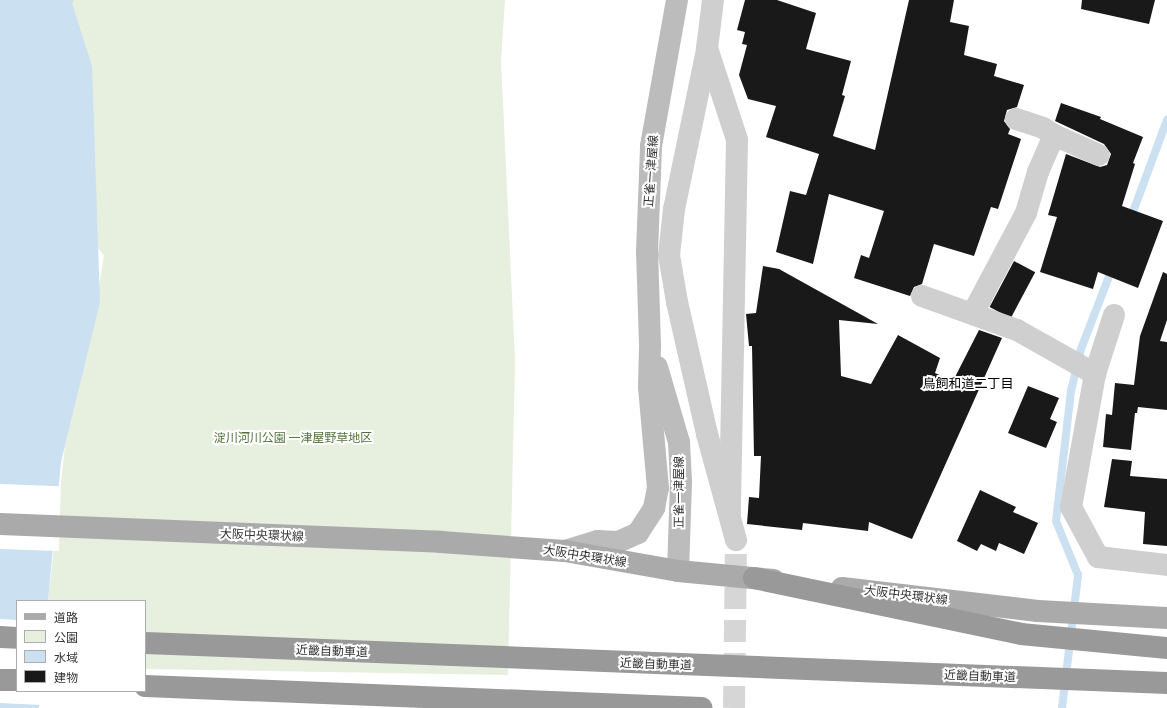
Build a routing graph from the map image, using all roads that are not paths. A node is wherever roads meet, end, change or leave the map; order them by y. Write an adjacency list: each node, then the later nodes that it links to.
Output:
1 (677, 0): 10 (main road, 正雀一津屋線)
2 (714, 0): 3 (street)
3 (707, 48): 12 (street); 12 (street)
4 (1016, 119): 5 (street)
5 (1054, 135): 6 (street); 8 (street)
6 (1099, 155)
7 (922, 296): 8 (street)
8 (973, 313): 11 (street)
9 (1114, 316): 11 (street)
10 (650, 345): 15 (main road, 正雀一津屋線); 17 (main road, 正雀一津屋線)
11 (1095, 374): 16 (street)
12 (730, 515): 14 (street)
13 (0, 524): 15 (main road, 大阪中央環状線)
14 (736, 540)
15 (565, 551): 17 (main road, 大阪中央環状線)
16 (1167, 565)
17 (678, 571): 18 (main road, 大阪中央環状線)
18 (754, 578): 19 (main road, 大阪中央環状線); 23 (highway)
19 (1167, 618)
20 (0, 637): 21 (highway)
21 (16, 638)
22 (146, 643): 26 (highway, 近畿自動車道, bridge)
23 (1167, 648)
24 (0, 680): 25 (highway)
25 (16, 680)
26 (1167, 683)
27 (146, 686): 28 (highway)
28 (702, 708)

